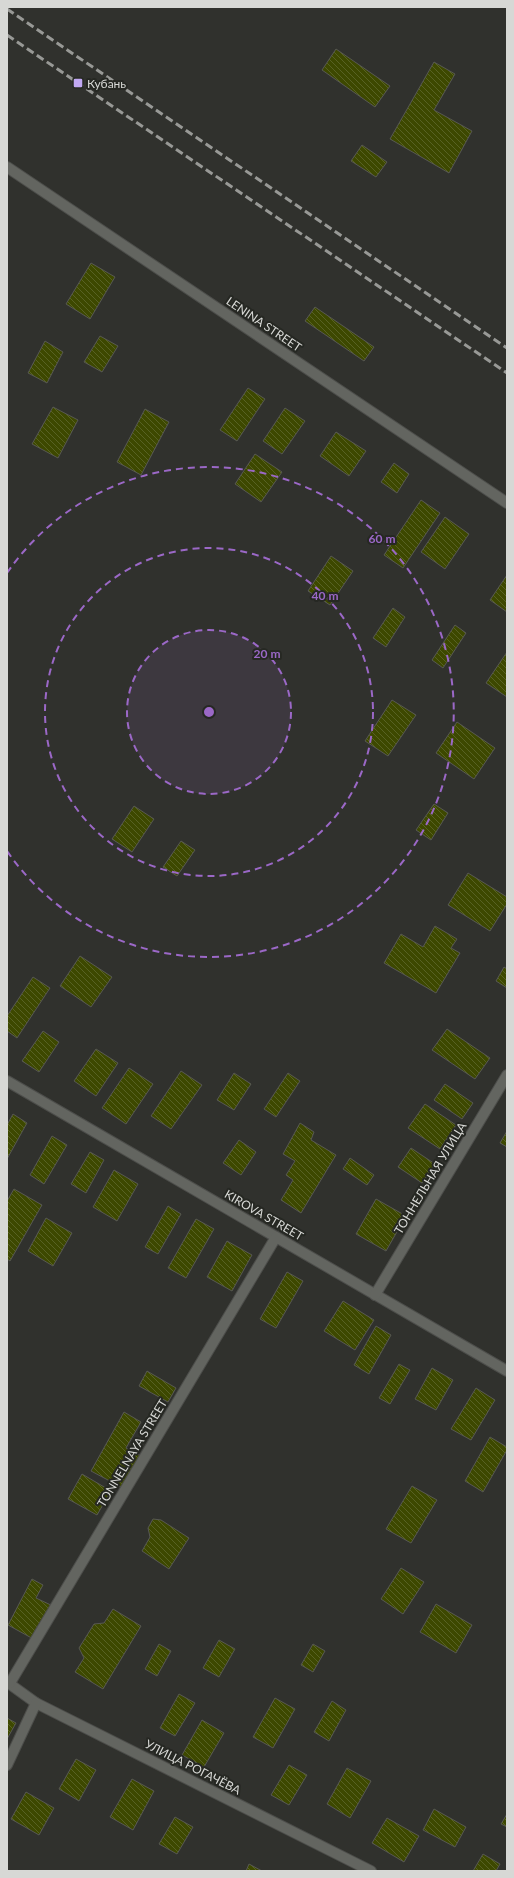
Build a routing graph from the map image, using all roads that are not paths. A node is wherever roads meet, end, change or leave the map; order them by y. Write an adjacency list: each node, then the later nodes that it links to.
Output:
1 (7, 167): 2 (street, LENINA STREET)
2 (507, 502)
3 (507, 1075): 6 (street, ТОННЕЛЬНАЯ УЛИЦА)
4 (7, 1081): 5 (street, KIROVA STREET)
5 (276, 1237): 6 (street, KIROVA STREET); 8 (street, TONNELNAYA STREET)
6 (376, 1295): 7 (street, KIROVA STREET)
7 (507, 1371)
8 (8, 1683): 9 (street, УЛИЦА РОГАЧЁВА)
9 (36, 1703): 10 (street); 11 (street, УЛИЦА РОГАЧЁВА)
10 (7, 1765)
11 (371, 1871)

